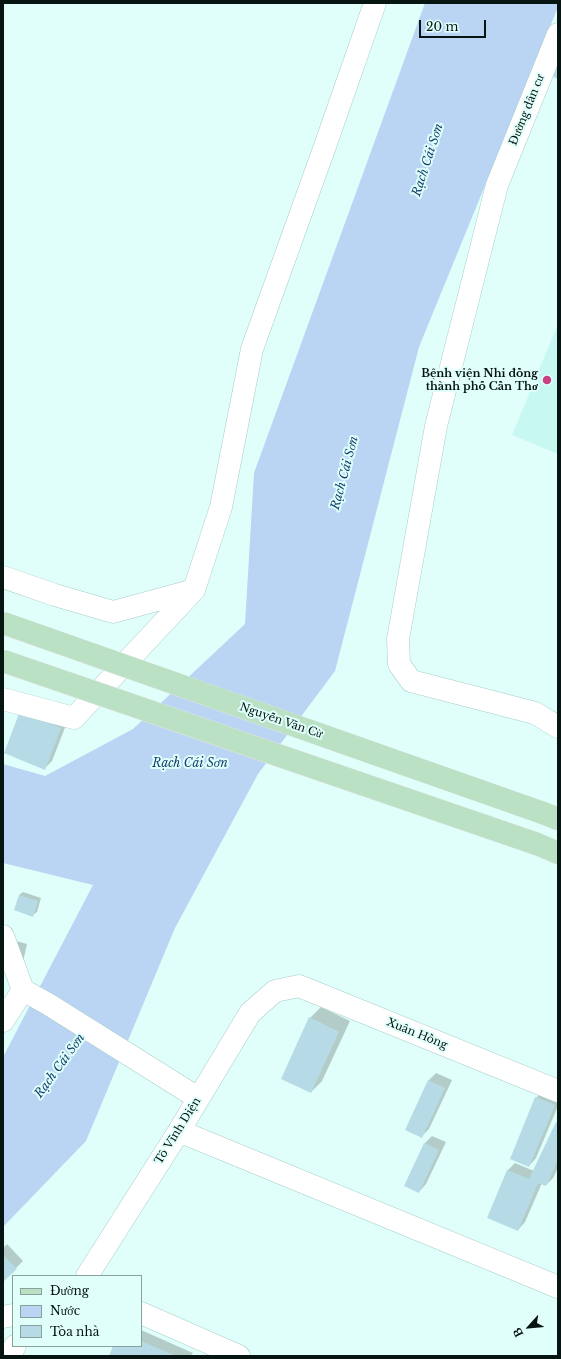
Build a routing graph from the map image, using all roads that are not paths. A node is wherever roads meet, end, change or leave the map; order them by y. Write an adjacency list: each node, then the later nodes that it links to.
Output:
1 (374, 3): 4 (street)
2 (558, 34): 8 (street, Đường dân cư)
3 (3, 577): 4 (street)
4 (194, 590): 7 (street)
5 (3, 623): 9 (main road, Nguyễn Văn Cừ, bridge)
6 (3, 661): 10 (main road, bridge)
7 (3, 699)
8 (558, 728)
9 (550, 816)
10 (558, 853)
11 (3, 936): 12 (street)
12 (23, 990): 14 (street); 16 (street)
13 (275, 990): 15 (street, Xuân Hồng); 16 (street, Tô Vĩnh Diện)
14 (3, 1021)
15 (558, 1091)
16 (198, 1098): 17 (street, Tô Vĩnh Diện)
17 (179, 1131): 18 (street, Tô Vĩnh Diện); 19 (street)
18 (88, 1275)
19 (558, 1287)
20 (142, 1313): 23 (street)
21 (14, 1347): 22 (street)
22 (9, 1356)
23 (239, 1356)

